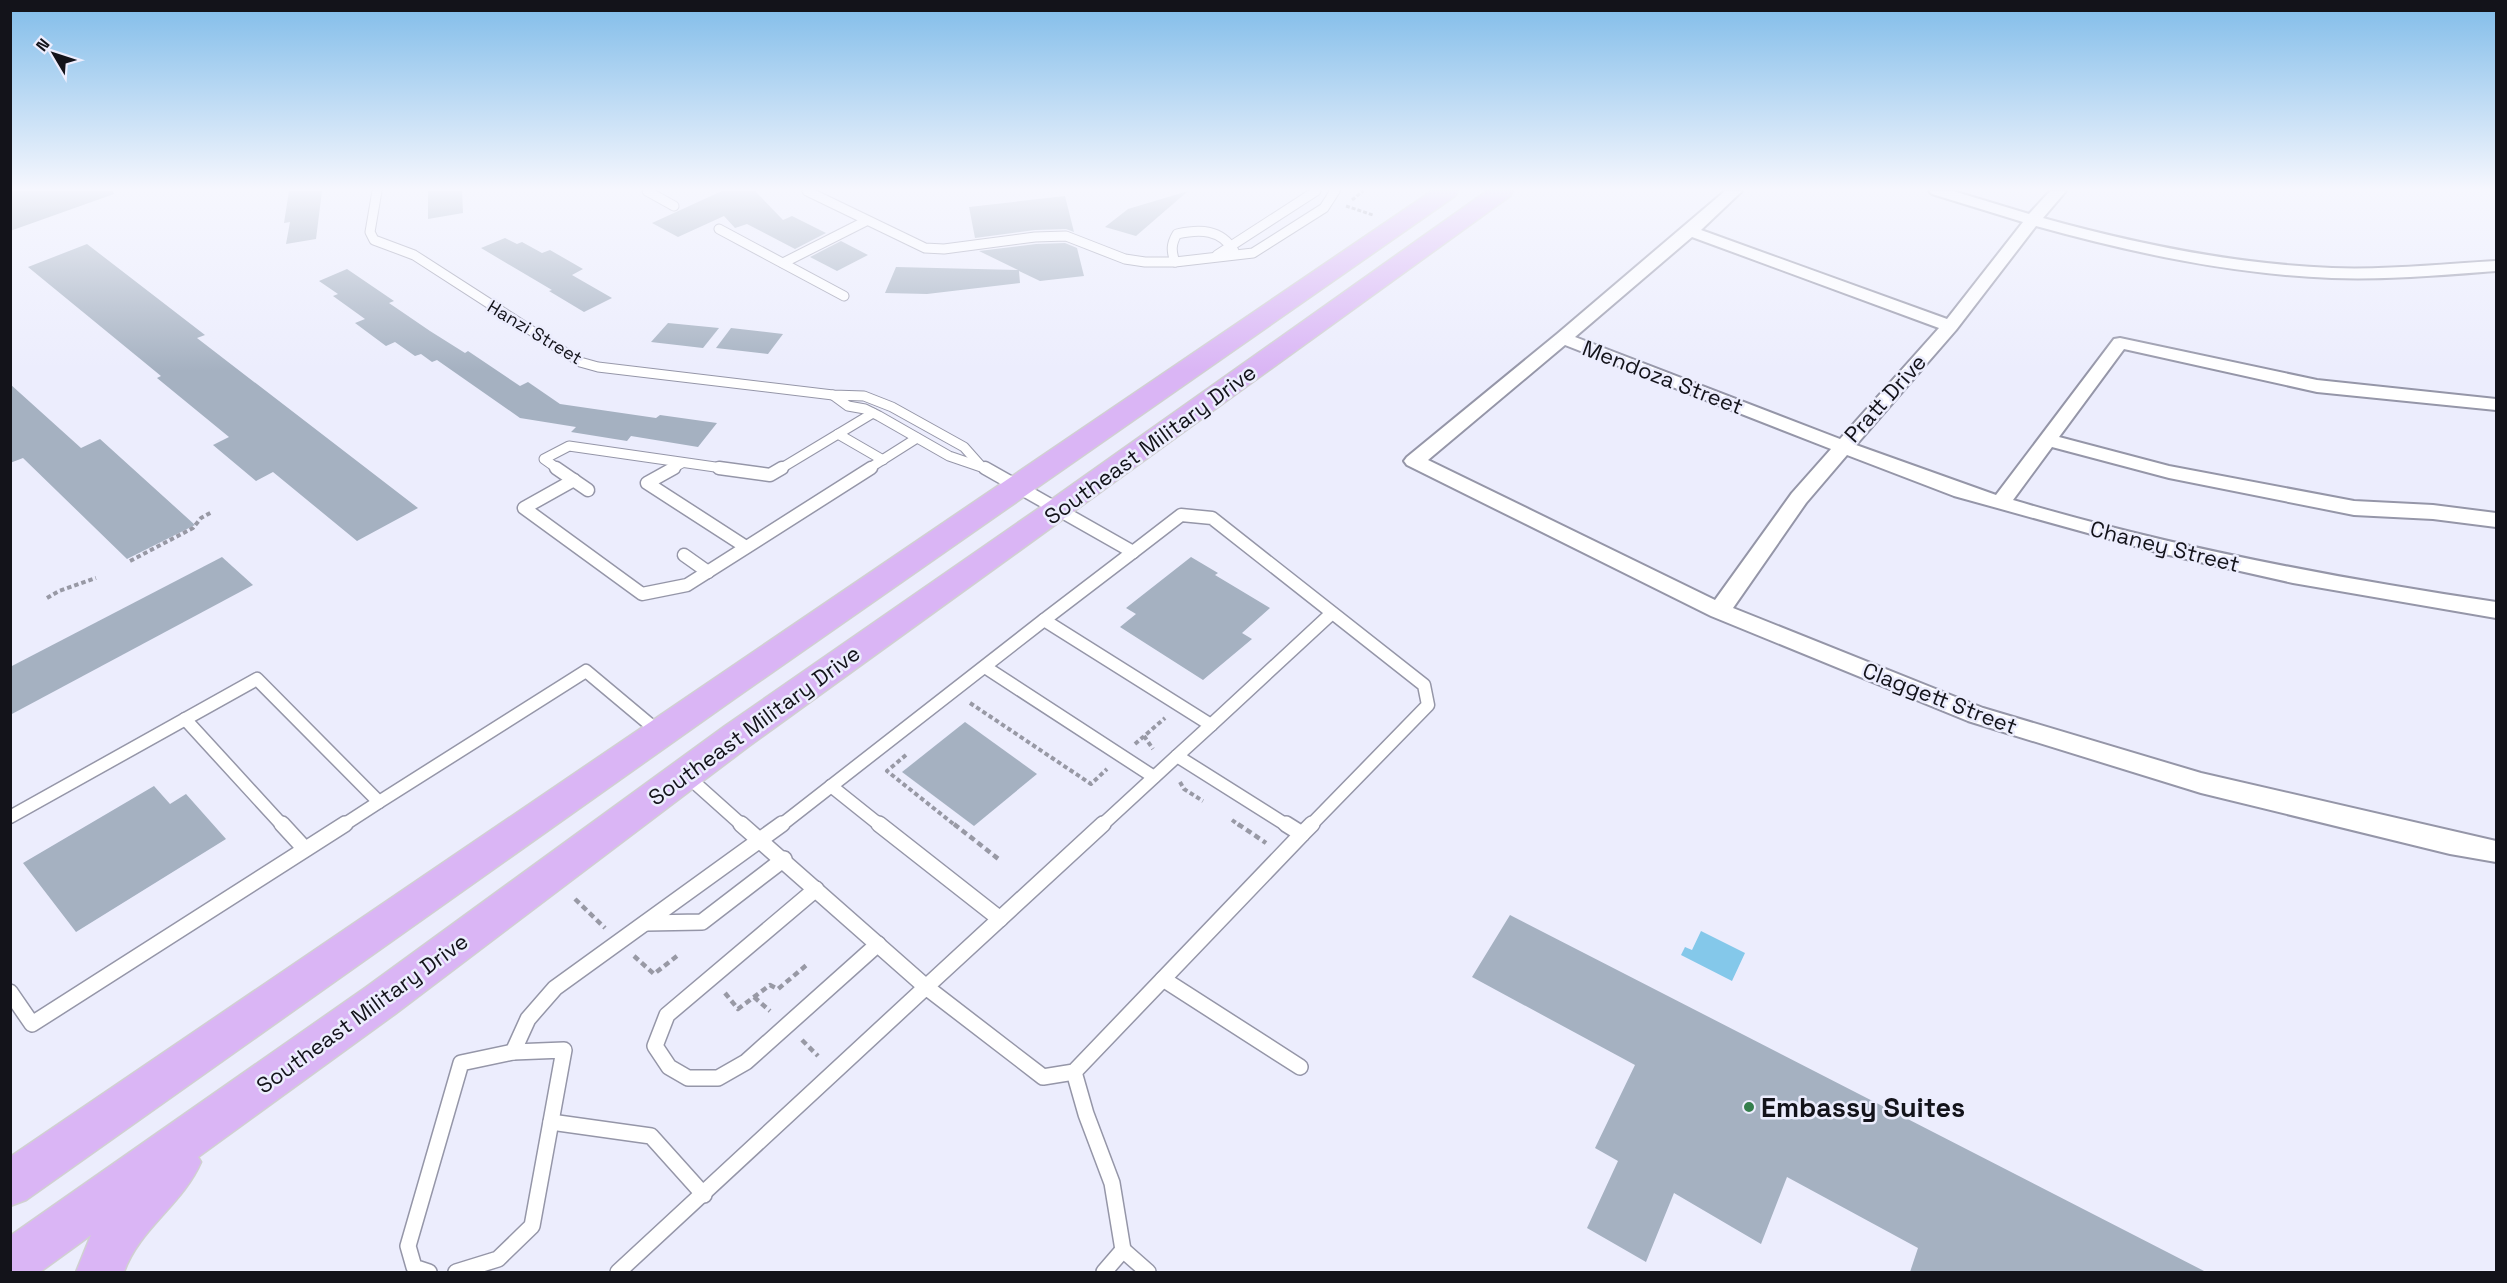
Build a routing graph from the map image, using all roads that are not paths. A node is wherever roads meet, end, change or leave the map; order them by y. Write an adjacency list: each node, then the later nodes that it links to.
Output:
1 (403, 251): 23 (lane, Hanzi Street)
2 (760, 251): 18 (lane)
3 (807, 251): 18 (lane)
4 (1106, 251): 17 (lane)
5 (1171, 251): 17 (lane)
6 (1222, 251): 16 (lane)
7 (1234, 251): 15 (lane)
8 (1256, 251): 15 (lane)
9 (1360, 251): 35 (main road, Southeast Military Drive)
10 (1419, 251): 38 (main road, Southeast Military Drive)
11 (1666, 251): 22 (street)
12 (1744, 251): 21 (street)
13 (2008, 251): 21 (street, Pratt Drive)
14 (2162, 251): 19 (street)
15 (1236, 254): 16 (lane)
16 (1216, 256): 17 (lane)
17 (1175, 262)
18 (783, 263): 20 (lane)
19 (2496, 266)
20 (844, 296)
21 (1950, 326): 29 (street, Pratt Drive)
22 (1563, 338): 29 (street, Mendoza Street); 31 (street, Mendoza Street)
23 (833, 395): 25 (lane, Hanzi Street); 33 (lane, Hanzi Street)
24 (2496, 404): 28 (street)
25 (873, 413): 26 (lane); 27 (lane, Hanzi Street)
26 (838, 434): 30 (lane); 32 (lane)
27 (917, 438): 30 (lane); 33 (lane, Hanzi Street)
28 (2047, 440): 37 (street); 39 (street)
29 (1843, 446): 37 (street, Chaney Street); 45 (street, Pratt Drive)
30 (883, 460): 40 (lane)
31 (1414, 461): 45 (street, Claggett Street)
32 (682, 463): 34 (lane); 40 (lane)
33 (980, 465): 35 (lane, Hanzi Street)
34 (574, 480): 36 (lane); 43 (lane)
35 (1018, 486): 38 (lane, Hanzi Street); 51 (main road, Southeast Military Drive)
36 (588, 490)
37 (2001, 502): 44 (street, Chaney Street)
38 (1059, 509): 41 (lane, Hanzi Street); 53 (main road, Southeast Military Drive)
39 (2496, 520)
40 (746, 547): 43 (lane)
41 (1133, 552): 46 (lane); 47 (lane)
42 (684, 555): 43 (lane)
43 (708, 572)
44 (2496, 610)
45 (1719, 611): 61 (street, Claggett Street)
46 (1332, 614): 50 (lane); 58 (lane)
47 (1044, 621): 48 (lane); 50 (lane)
48 (985, 666): 54 (lane); 55 (lane)
49 (185, 719): 56 (lane); 57 (lane); 60 (lane)
50 (1211, 725): 52 (lane)
51 (660, 733): 56 (lane); 75 (main road, Southeast Military Drive)
52 (1177, 756): 54 (lane); 58 (lane)
53 (686, 774): 59 (lane); 73 (main road, Southeast Military Drive)
54 (1154, 777): 64 (lane)
55 (831, 786): 59 (lane); 64 (lane)
56 (380, 802): 60 (lane)
57 (10, 817)
58 (1302, 834): 67 (lane)
59 (761, 840): 62 (lane); 65 (lane)
60 (305, 849): 69 (lane)
61 (2496, 852)
62 (784, 860): 63 (lane); 65 (lane)
63 (816, 889): 66 (lane); 66 (lane)
64 (1000, 919): 68 (lane)
65 (646, 923): 70 (lane)
66 (878, 944): 68 (lane)
67 (1163, 980): 71 (lane); 72 (lane)
68 (926, 987): 72 (lane); 76 (lane)
69 (10, 992)
70 (513, 1052): 74 (lane); 80 (lane)
71 (1300, 1067)
72 (1074, 1072): 77 (lane)
73 (224, 1113): 78 (main road, Southeast Military Drive); 79 (main road)
74 (551, 1122): 76 (lane); 81 (lane)
75 (10, 1184)
76 (704, 1195): 82 (lane)
77 (1123, 1250): 83 (lane); 84 (lane)
78 (10, 1265)
79 (100, 1272)
80 (429, 1272)
81 (456, 1272)
82 (618, 1272)
83 (1104, 1272)
84 (1148, 1272)

